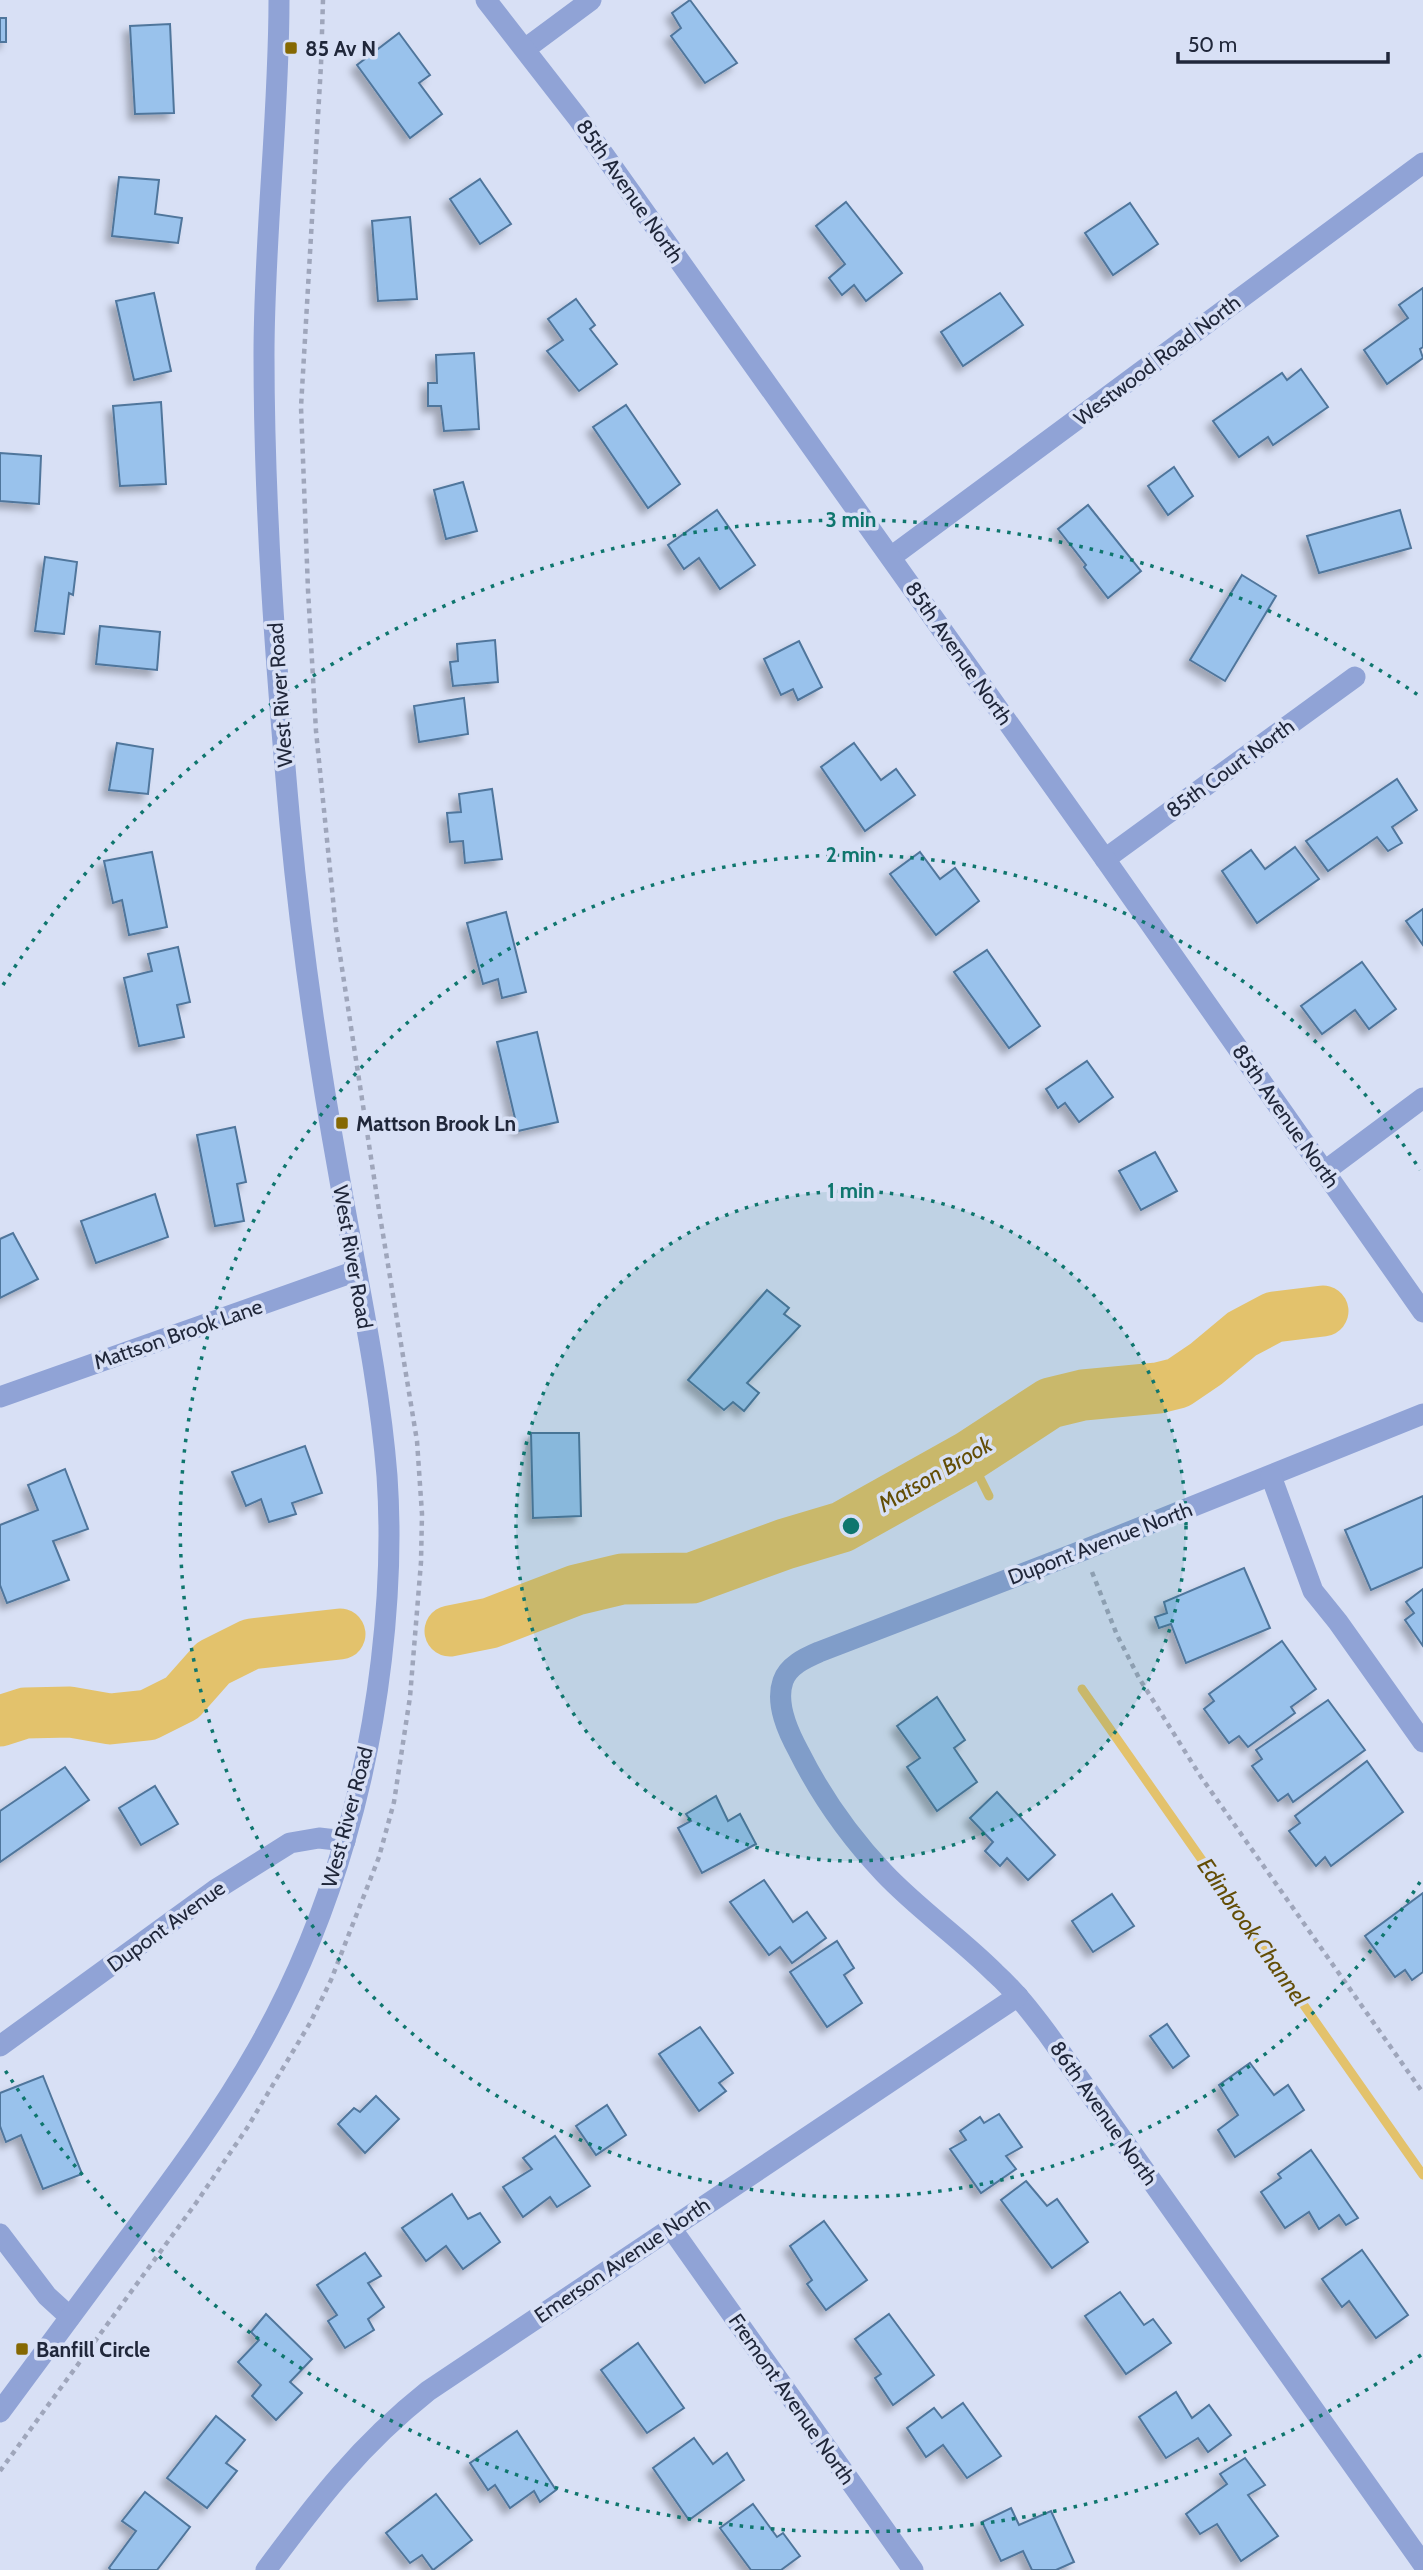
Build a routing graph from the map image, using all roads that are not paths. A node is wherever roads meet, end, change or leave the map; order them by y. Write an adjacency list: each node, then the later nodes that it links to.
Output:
1 (485, 0): 4 (street, 85th Avenue North)
2 (591, 0): 4 (street)
3 (279, 1): 11 (street, West River Road)
4 (525, 49): 6 (street, 85th Avenue North)
5 (1423, 163): 6 (street, Westwood Road North)
6 (891, 557): 8 (street, 85th Avenue North)
7 (1355, 677): 8 (street, 85th Court North)
8 (1105, 859): 10 (street, 85th Avenue North)
9 (1423, 1098): 10 (street)
10 (1325, 1171): 12 (street, 85th Avenue North)
11 (356, 1271): 13 (street, Mattson Brook Lane); 18 (street, West River Road)
12 (1423, 1312)
13 (0, 1397)
14 (1423, 1414): 15 (street, Dupont Avenue North)
15 (1270, 1476): 16 (street, Dupont Avenue North); 17 (street)
16 (783, 1680): 19 (street, 86th Avenue North)
17 (1423, 1742)
18 (345, 1841): 20 (street, Dupont Avenue); 23 (street, West River Road)
19 (1018, 1996): 21 (street, Emerson Avenue North); 25 (street, 86th Avenue North)
20 (0, 2046)
21 (671, 2228): 26 (street, Emerson Avenue North); 27 (street, Fremont Avenue North)
22 (0, 2234): 23 (street)
23 (70, 2317): 24 (street, West River Road)
24 (0, 2412)
25 (1423, 2564)
26 (266, 2570)
27 (913, 2570)

